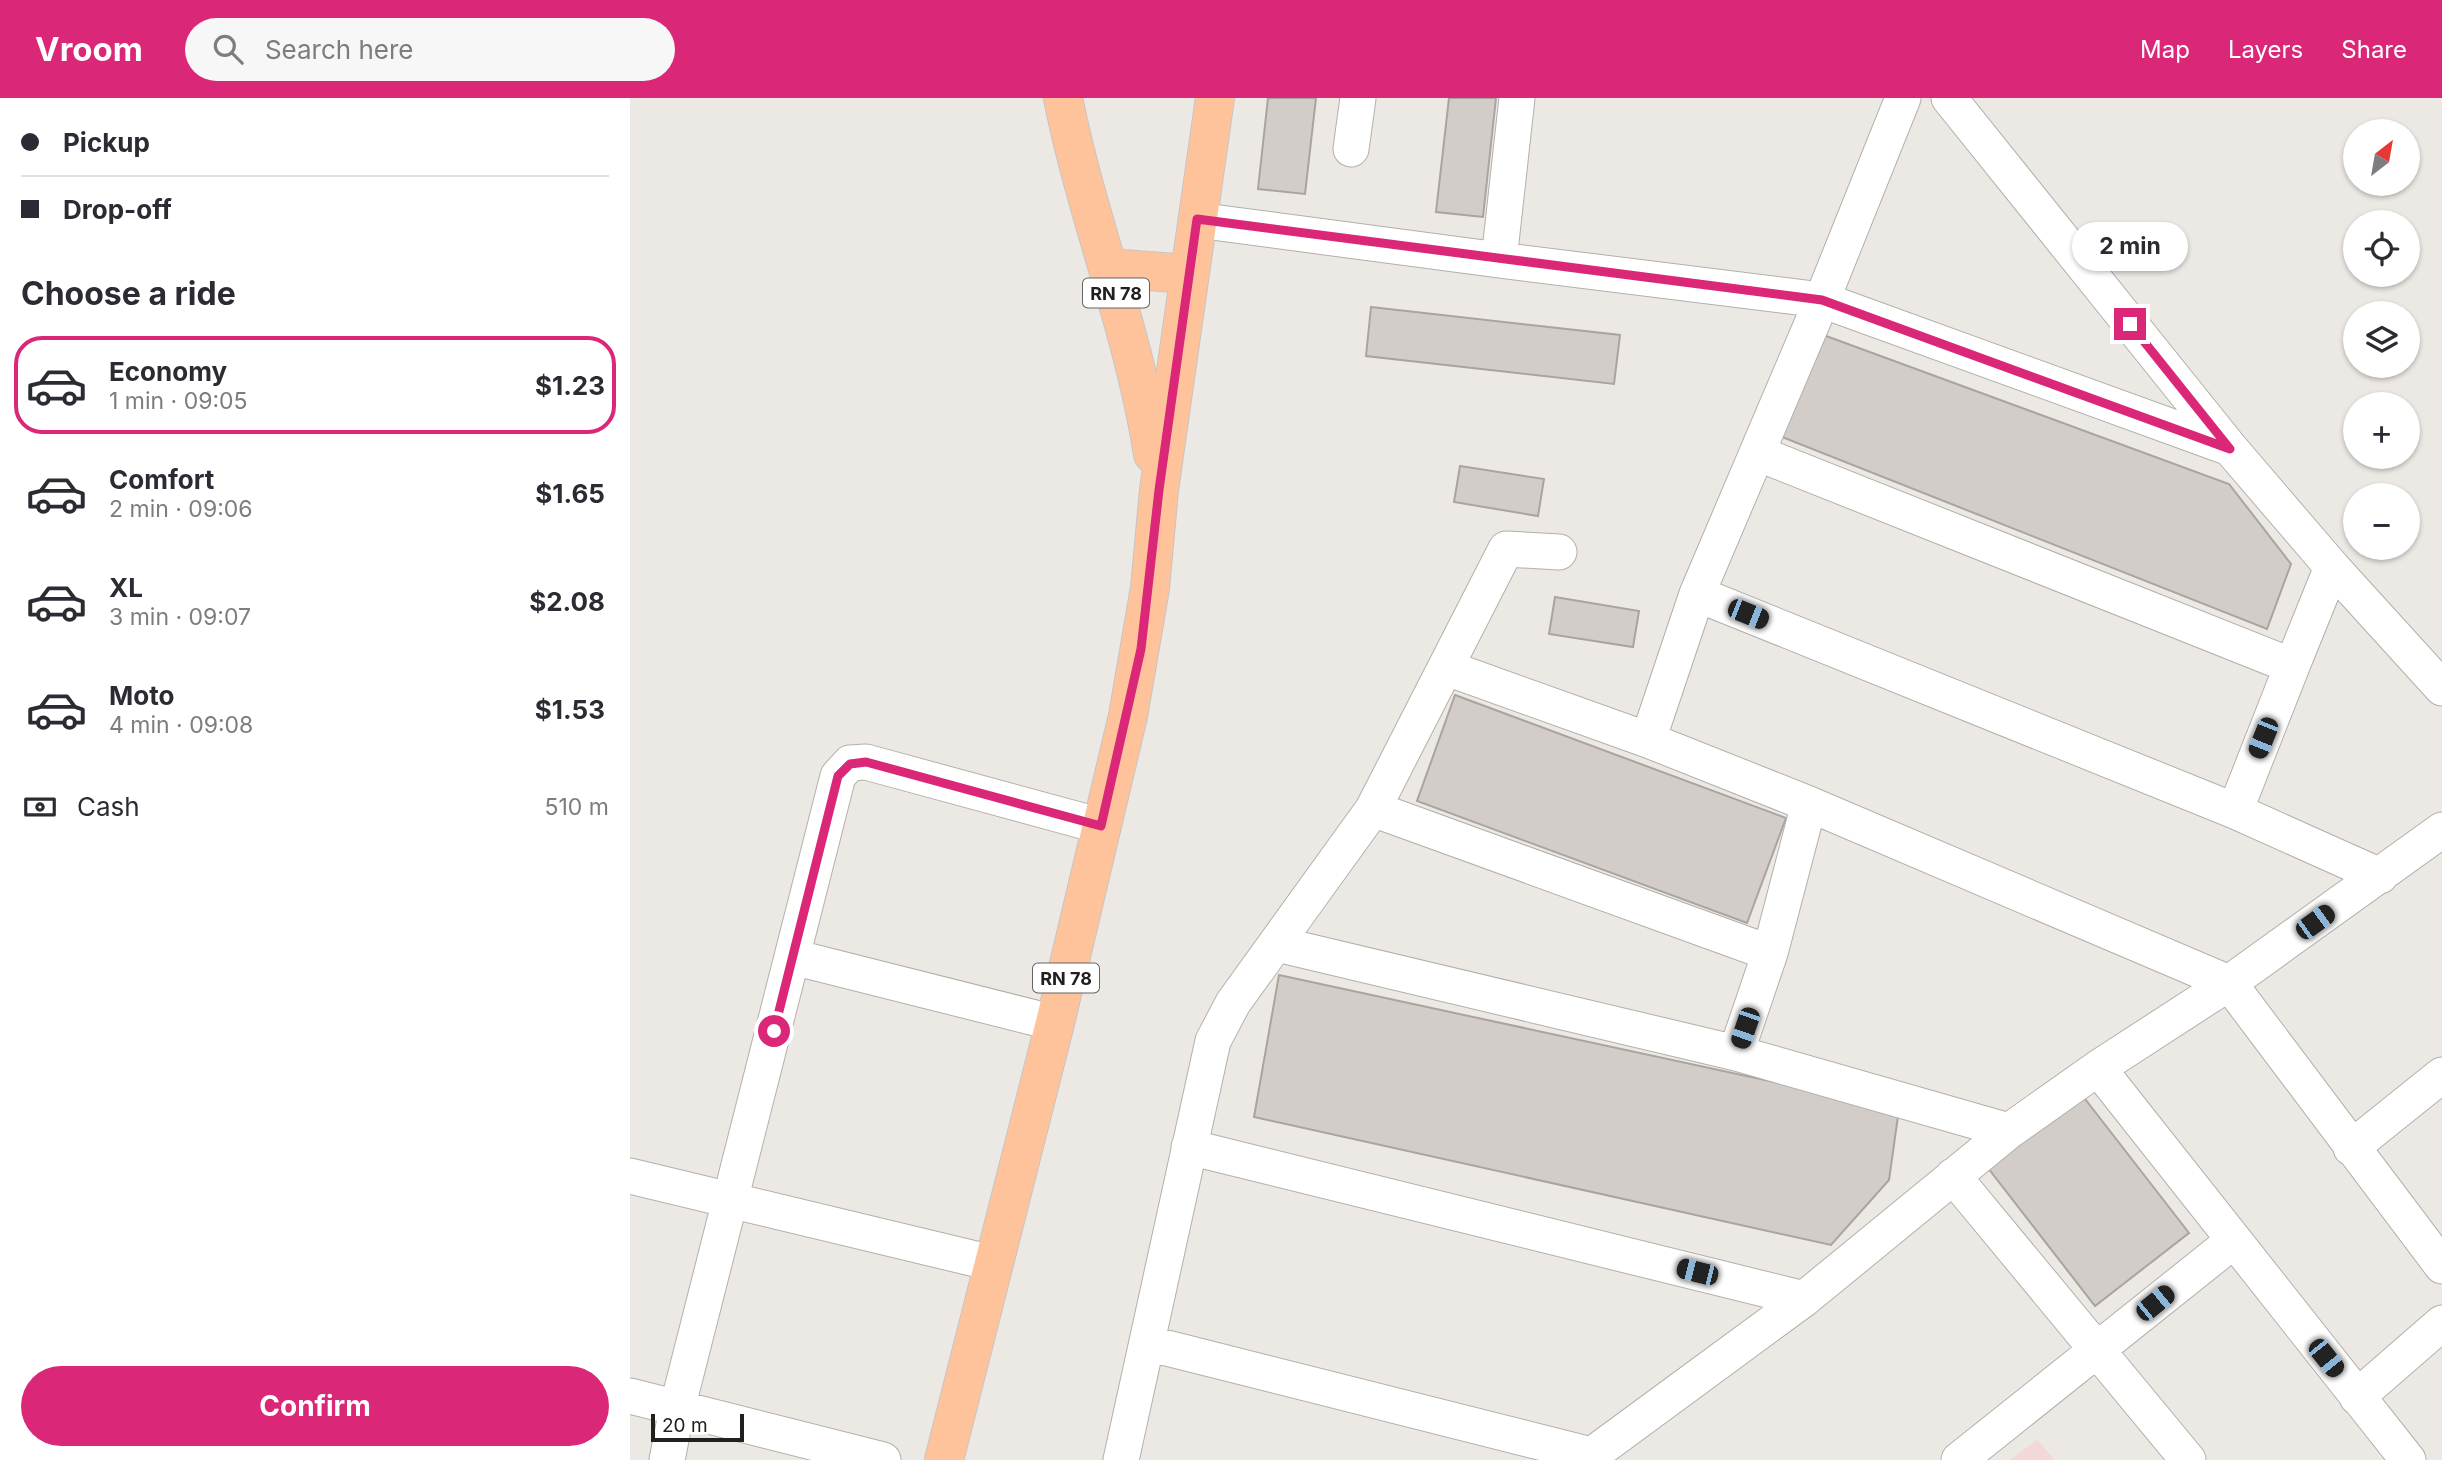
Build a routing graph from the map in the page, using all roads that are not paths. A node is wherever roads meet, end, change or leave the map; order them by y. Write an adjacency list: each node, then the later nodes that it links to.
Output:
1 (1062, 98): 10 (main road, RN 78)
2 (1215, 98): 8 (main road)
3 (1358, 98): 7 (street)
4 (1517, 98): 9 (street)
5 (1903, 98): 12 (street)
6 (1950, 98): 13 (street)
7 (1351, 149)
8 (1197, 219): 9 (street); 11 (main road)
9 (1499, 260): 12 (street)
10 (1108, 268): 11 (main road); 15 (main road, RN 78)
11 (1189, 274): 15 (main road)
12 (1822, 300): 13 (street); 14 (street)
13 (2230, 449): 17 (street)
14 (1757, 453): 18 (street); 19 (street)
15 (1159, 490): 26 (main road, RN 78)
16 (1559, 552): 20 (street)
17 (2332, 568): 19 (street); 21 (street)
18 (1697, 594): 22 (street); 25 (street)
19 (2292, 666): 25 (street)
20 (1447, 668): 22 (street); 24 (street)
21 (2442, 688)
22 (1648, 740): 23 (street)
23 (1809, 804): 30 (street); 32 (street)
24 (1373, 809): 29 (street); 30 (street)
25 (2235, 811): 28 (street)
26 (1101, 826): 31 (street); 33 (main road, RN 78)
27 (2442, 830): 28 (street)
28 (2380, 876): 32 (street)
29 (1277, 944): 34 (street); 38 (street)
30 (1770, 953): 34 (street)
31 (793, 957): 33 (street); 42 (street)
32 (2229, 983): 35 (street); 39 (street)
33 (1055, 1023): 44 (main road, RN 78)
34 (1736, 1053): 37 (street)
35 (2098, 1068): 37 (street); 43 (street)
36 (2442, 1074): 39 (street)
37 (2009, 1130): 41 (street)
38 (1189, 1147): 46 (street); 48 (street)
39 (2351, 1148): 45 (street)
40 (630, 1176): 42 (street)
41 (1953, 1176): 46 (street); 49 (street)
42 (729, 1202): 44 (street); 52 (street)
43 (2232, 1242): 49 (street); 51 (street)
44 (992, 1263): 56 (main road, RN 78)
45 (2442, 1266)
46 (1804, 1299): 53 (street)
47 (2442, 1324): 51 (street)
48 (1147, 1343): 53 (street); 57 (street)
49 (2098, 1349): 58 (street); 59 (street)
50 (630, 1396): 52 (street)
51 (2357, 1397): 60 (street)
52 (677, 1409): 54 (street); 55 (street)
53 (1588, 1457)
54 (667, 1460)
55 (883, 1460)
56 (944, 1460)
57 (1121, 1460)
58 (1959, 1460)
59 (2188, 1460)
60 (2408, 1460)

